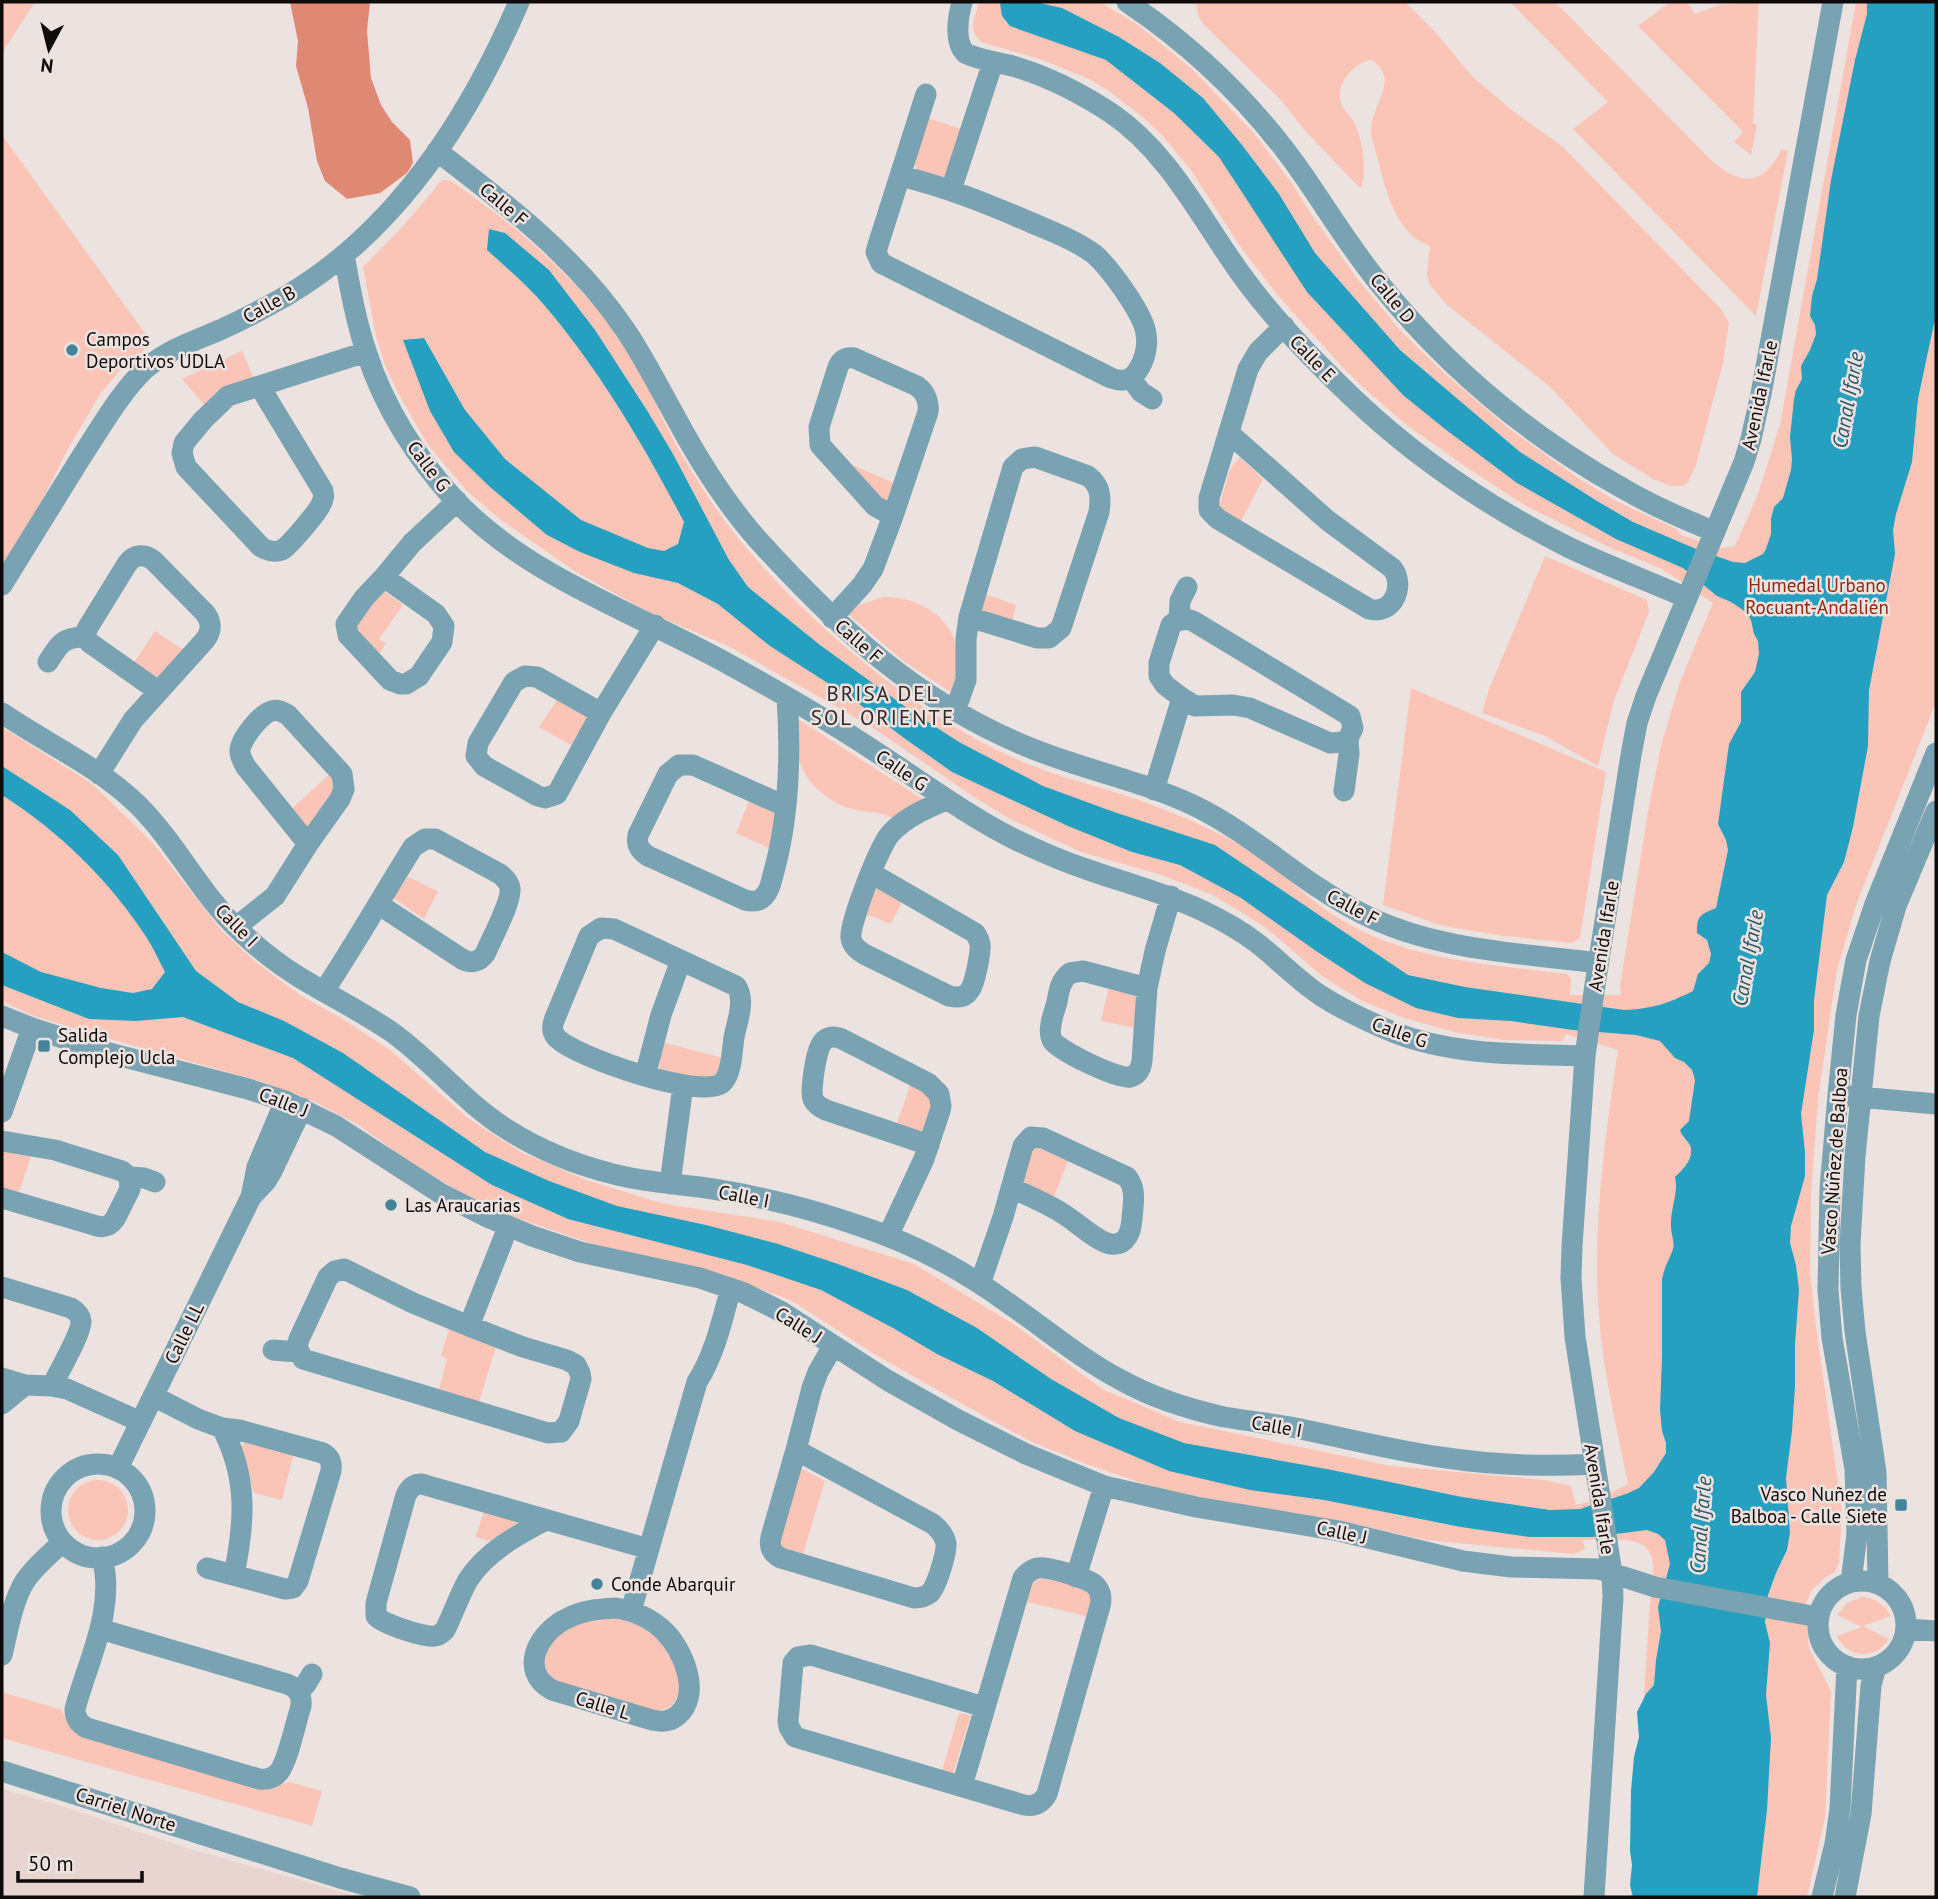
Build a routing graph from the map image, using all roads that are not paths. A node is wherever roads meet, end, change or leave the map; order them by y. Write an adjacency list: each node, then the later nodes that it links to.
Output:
1 (519, 2): 7 (street, Calle B)
2 (962, 2): 5 (street)
3 (1126, 2): 19 (street, Calle D)
4 (1833, 2): 19 (street, Avenida Ifarle)
5 (993, 62): 9 (street); 11 (street, Calle E)
6 (926, 94): 8 (street)
7 (438, 151): 10 (street, Calle B); 25 (street, Calle F)
8 (901, 176): 9 (street); 13 (street)
9 (951, 190): 13 (street)
10 (344, 255): 12 (street, Calle G); 21 (street, Calle B)
11 (1284, 326): 16 (street); 23 (street, Calle E)
12 (366, 352): 14 (street); 17 (street, Calle G)
13 (1131, 378): 15 (street)
14 (260, 387): 14 (street)
15 (1152, 399)
16 (1229, 433): 16 (street)
17 (457, 501): 20 (street); 27 (street, Calle G)
18 (893, 516): 18 (street); 25 (street)
19 (1713, 536): 23 (street, Avenida Ifarle)
20 (384, 577): 20 (street)
21 (2, 585)
22 (1187, 587): 26 (street)
23 (1689, 593): 50 (street, Avenida Ifarle)
24 (969, 617): 24 (street); 33 (street)
25 (832, 618): 33 (street, Calle F)
26 (1179, 620): 32 (street); 36 (street)
27 (655, 625): 31 (street, Calle G); 35 (street)
28 (85, 636): 29 (street); 30 (street); 30 (street)
29 (48, 662)
30 (158, 691): 38 (street)
31 (787, 697): 41 (street, Calle G); 42 (street)
32 (1182, 698): 36 (street); 39 (street)
33 (955, 711): 39 (street, Calle F)
34 (2, 713): 38 (street, Calle I)
35 (601, 713): 35 (street)
36 (1348, 739): 40 (street)
37 (1936, 753): 58 (street, Vasco Núñez de Balboa)
38 (99, 774): 48 (street, Calle I)
39 (1154, 790): 50 (street, Calle F)
40 (1344, 791)
41 (946, 800): 45 (street); 46 (street, Calle G)
42 (785, 806): 42 (street)
43 (1936, 811): 59 (street, Vasco Núñez de Balboa)
44 (308, 844): 44 (street); 48 (street)
45 (871, 873): 45 (street)
46 (1171, 896): 51 (street); 55 (street, Calle G)
47 (378, 904): 47 (street); 52 (street)
48 (236, 927): 52 (street, Calle I)
49 (681, 960): 56 (street); 56 (street); 57 (street)
50 (1598, 963): 55 (street, Avenida Ifarle)
51 (1147, 988): 51 (street)
52 (324, 991): 67 (street, Calle I)
53 (2, 1016): 54 (street, Calle J)
54 (32, 1028): 60 (street, Calle J); 62 (street)
55 (1586, 1049): 87 (street, Avenida Ifarle)
56 (645, 1076): 57 (street)
57 (683, 1085): 67 (street)
58 (1838, 1095): 59 (street); 98 (street, Vasco Núñez de Balboa)
59 (1860, 1097): 61 (street); 99 (street, Vasco Núñez de Balboa)
60 (293, 1104): 70 (street, Calle J); 82 (street, Calle LL)
61 (1936, 1104)
62 (2, 1112)
63 (2, 1141): 65 (street)
64 (929, 1145): 64 (street); 71 (street)
65 (129, 1177): 66 (street); 69 (street)
66 (155, 1182)
67 (670, 1184): 71 (street, Calle I)
68 (1012, 1188): 68 (street); 72 (street)
69 (2, 1198)
70 (508, 1227): 73 (street, Calle J); 75 (street)
71 (888, 1236): 72 (street, Calle I)
72 (980, 1284): 87 (street, Calle I)
73 (724, 1285): 76 (street, Calle J); 92 (street)
74 (2, 1287): 81 (street)
75 (469, 1326): 78 (street); 78 (street)
76 (833, 1346): 86 (street); 89 (street, Calle J)
77 (273, 1350): 78 (street)
78 (298, 1352)
79 (2, 1378): 80 (street)
80 (25, 1385): 81 (street); 83 (street)
81 (52, 1386): 84 (street)
82 (153, 1396): 84 (street, Calle LL); 85 (street)
83 (2, 1404)
84 (141, 1422): 88 (street, Calle LL)
85 (222, 1428): 96 (street); 96 (street)
86 (796, 1450): 86 (street)
87 (1595, 1464): 95 (street, Avenida Ifarle)
88 (118, 1468): 91 (street); 93 (street)
89 (1104, 1486): 95 (street, Calle J); 97 (street)
90 (546, 1520): 90 (street); 92 (street)
91 (63, 1542): 93 (street); 100 (street)
92 (649, 1549): 101 (street)
93 (102, 1557): 103 (street)
94 (208, 1568): 96 (street)
95 (1612, 1573): 102 (street, Calle J); 115 (street, Avenida Ifarle)
96 (234, 1575)
97 (1076, 1577): 111 (street); 113 (street)
98 (1851, 1582): 99 (street); 102 (street)
99 (1878, 1583): 104 (street)
100 (8, 1603): 106 (street)
101 (631, 1611): 101 (street, Calle L)
102 (1818, 1617): 107 (street)
103 (100, 1629): 110 (street); 110 (street)
104 (1906, 1629): 105 (street); 108 (street)
105 (1936, 1631)
106 (2, 1655)
107 (1847, 1666): 108 (street); 116 (street)
108 (1876, 1667): 117 (street)
109 (312, 1674): 110 (street)
110 (299, 1692)
111 (984, 1707): 113 (street); 113 (street)
112 (2, 1771): 114 (street, Carriel Norte)
113 (962, 1786)
114 (410, 1897)
115 (1594, 1897)
116 (1822, 1897)
117 (1845, 1897)

